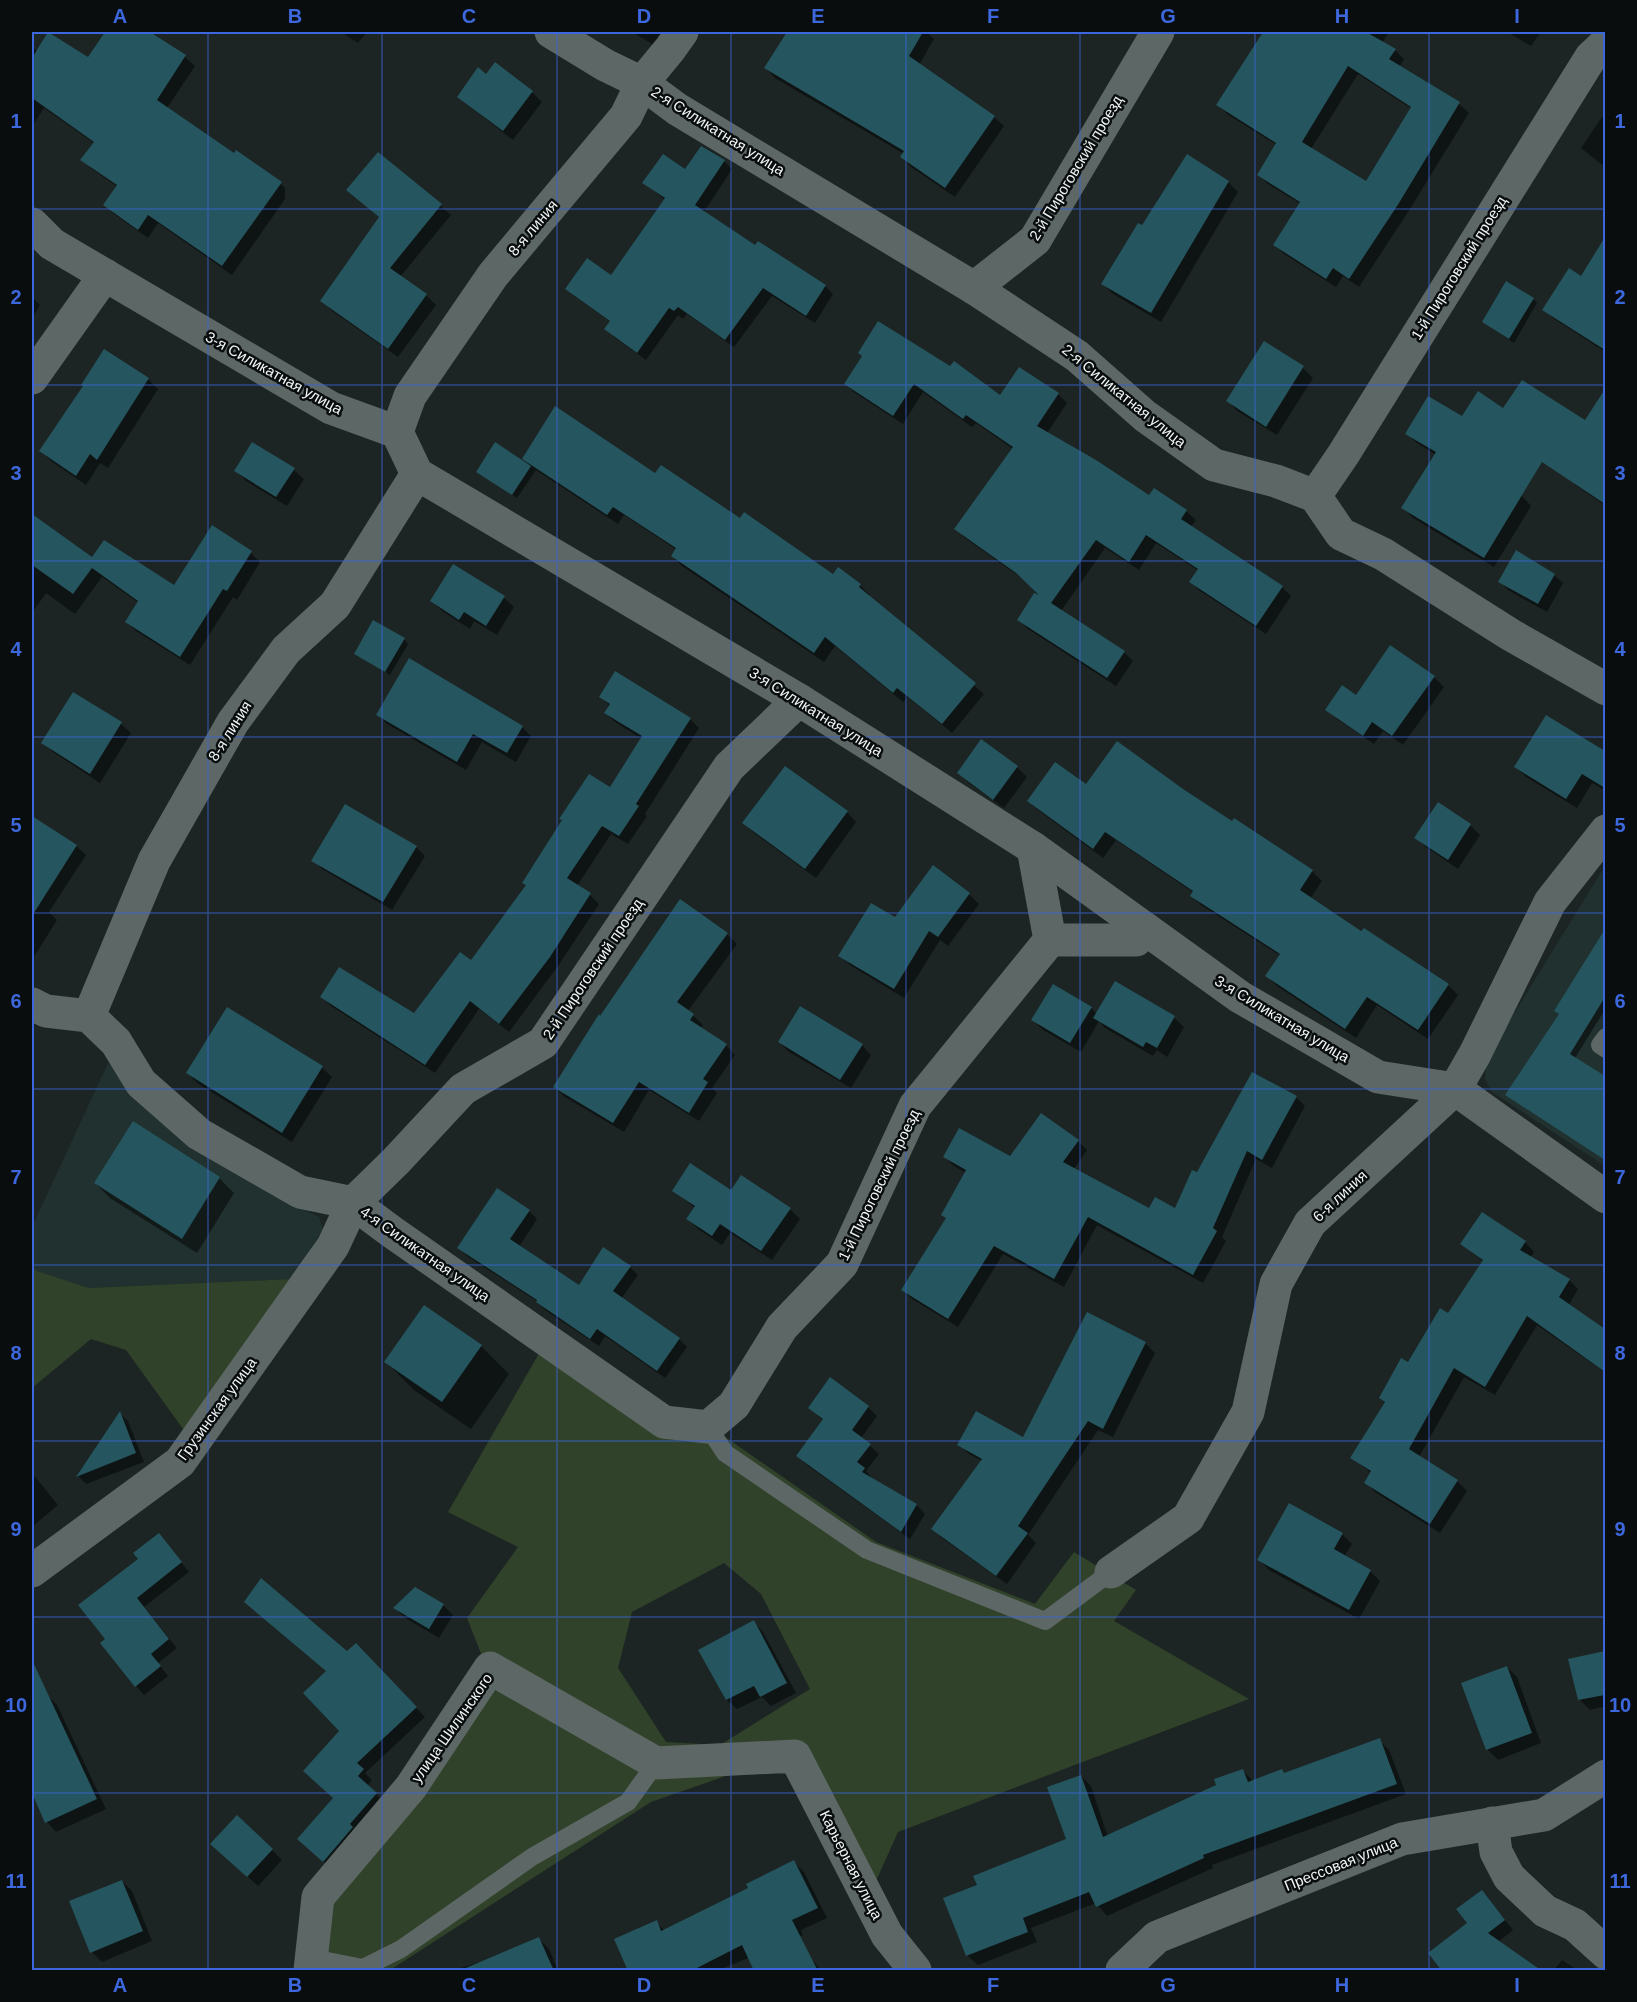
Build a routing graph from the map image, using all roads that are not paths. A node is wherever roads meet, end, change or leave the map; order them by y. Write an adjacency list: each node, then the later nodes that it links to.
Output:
1 (551, 32): 5 (street, 2-я Силикатная улица)
2 (682, 32): 5 (street, 8-я линия)
3 (1158, 32): 8 (street, 2-й Пироговский проезд)
4 (1605, 43): 12 (street, 1-й Пироговский проезд)
5 (642, 83): 8 (street, 2-я Силикатная улица); 10 (street, 8-я линия)
6 (32, 224): 7 (street, 3-я Силикатная улица)
7 (105, 275): 9 (street); 10 (street, 3-я Силикатная улица)
8 (974, 288): 12 (street, 2-я Силикатная улица)
9 (32, 378)
10 (397, 432): 11 (street)
11 (417, 474): 14 (street, 3-я Силикатная улица); 20 (street, 8-я линия)
12 (1315, 496): 13 (street)
13 (1605, 689)
14 (798, 700): 16 (street, 3-я Силикатная улица); 25 (street, 2-й Пироговский проезд)
15 (1605, 831): 23 (street, 6-я линия)
16 (1033, 848): 17 (street, 3-я Силикатная улица); 18 (street)
17 (1148, 930): 18 (street); 23 (street, 3-я Силикатная улица)
18 (1050, 940): 26 (street, 1-й Пироговский проезд)
19 (32, 1004): 20 (street)
20 (89, 1016): 25 (street, 4-я Силикатная улица)
21 (1605, 1037): 22 (lane)
22 (1605, 1049)
23 (1455, 1089): 24 (street, 3-я Силикатная улица); 28 (street, 6-я линия)
24 (1605, 1197)
25 (353, 1203): 26 (street, 4-я Силикатная улица); 27 (street, Грузинская улица)
26 (708, 1427): 28 (lane)
27 (32, 1570)
28 (1111, 1572)
29 (656, 1763): 33 (lane); 33 (street, улица Шилинского); 34 (street, Карьерная улица)
30 (1605, 1776): 31 (street, Прессовая улица)
31 (1492, 1823): 32 (street); 35 (street, Прессовая улица)
32 (1605, 1953)
33 (311, 1964)
34 (915, 1971)
35 (1122, 1971)

